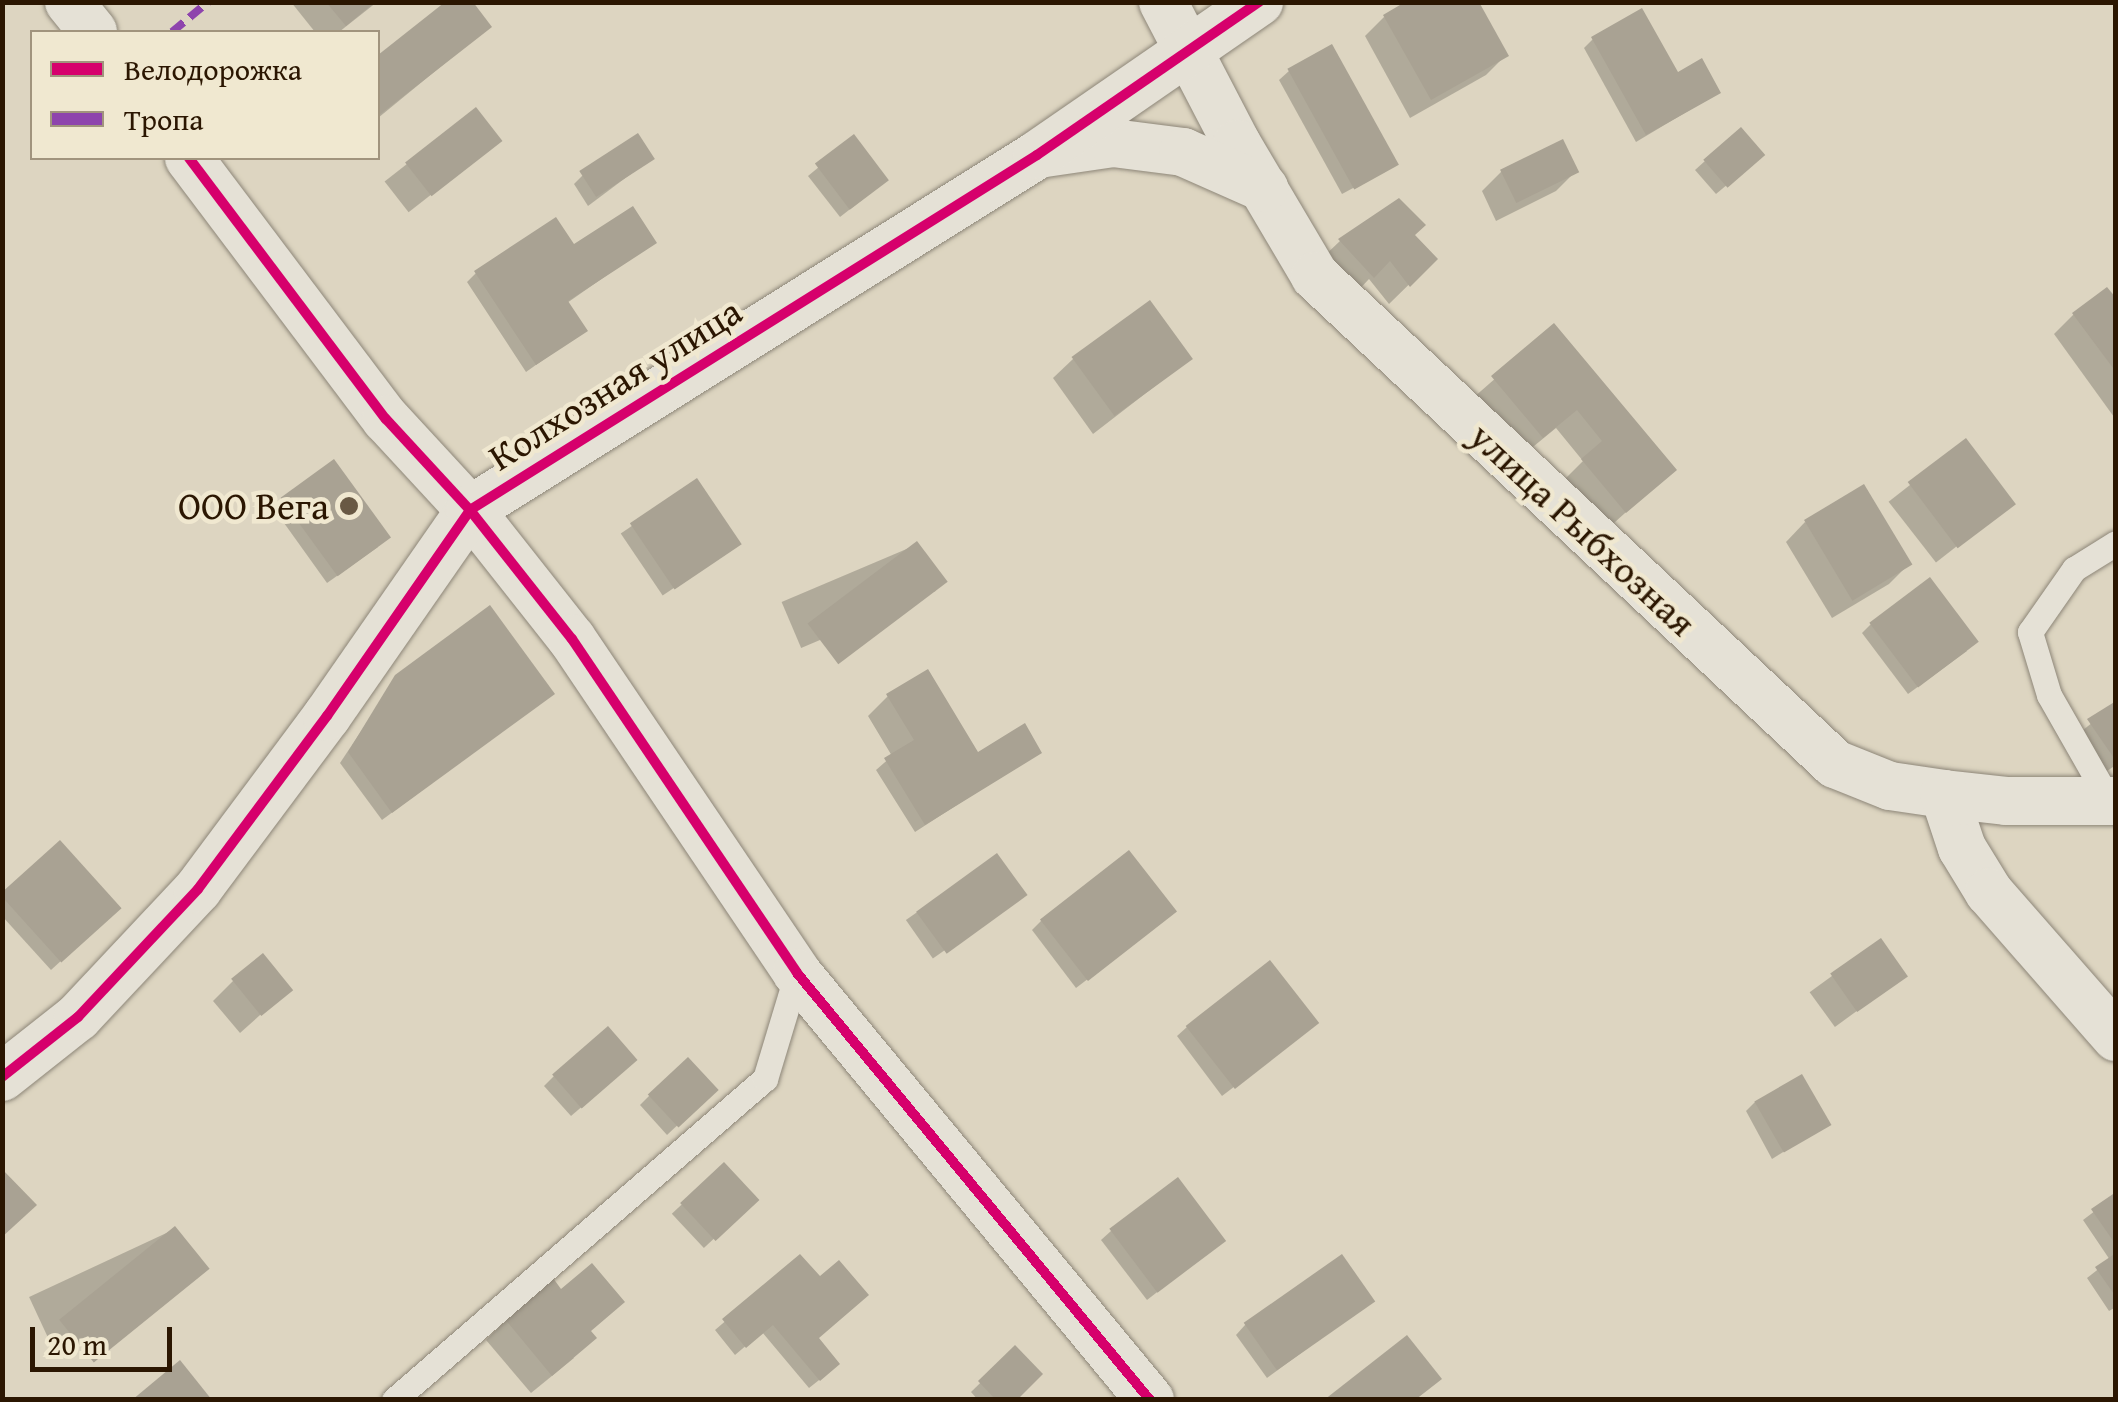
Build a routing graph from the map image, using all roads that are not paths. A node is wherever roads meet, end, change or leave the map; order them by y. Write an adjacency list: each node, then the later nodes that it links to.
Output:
1 (69, 2): 4 (street)
2 (1163, 2): 5 (street, улица Рыбхозная)
3 (1259, 2): 5 (street, Колхозная улица)
4 (91, 30)
5 (1186, 49): 6 (street, Колхозная улица); 8 (street, улица Рыбхозная)
6 (1036, 154): 8 (street); 9 (street, Колхозная улица)
7 (192, 160): 9 (street)
8 (1264, 188): 11 (street, улица Рыбхозная)
9 (470, 510): 13 (street); 15 (street, Колхозная улица)
10 (2116, 543): 12 (lane)
11 (1944, 794): 12 (street, улица Рыбхозная); 14 (street)
12 (2112, 802)
13 (796, 973): 16 (lane); 17 (street)
14 (2116, 1037)
15 (2, 1077)
16 (394, 1400)
17 (1150, 1400)

